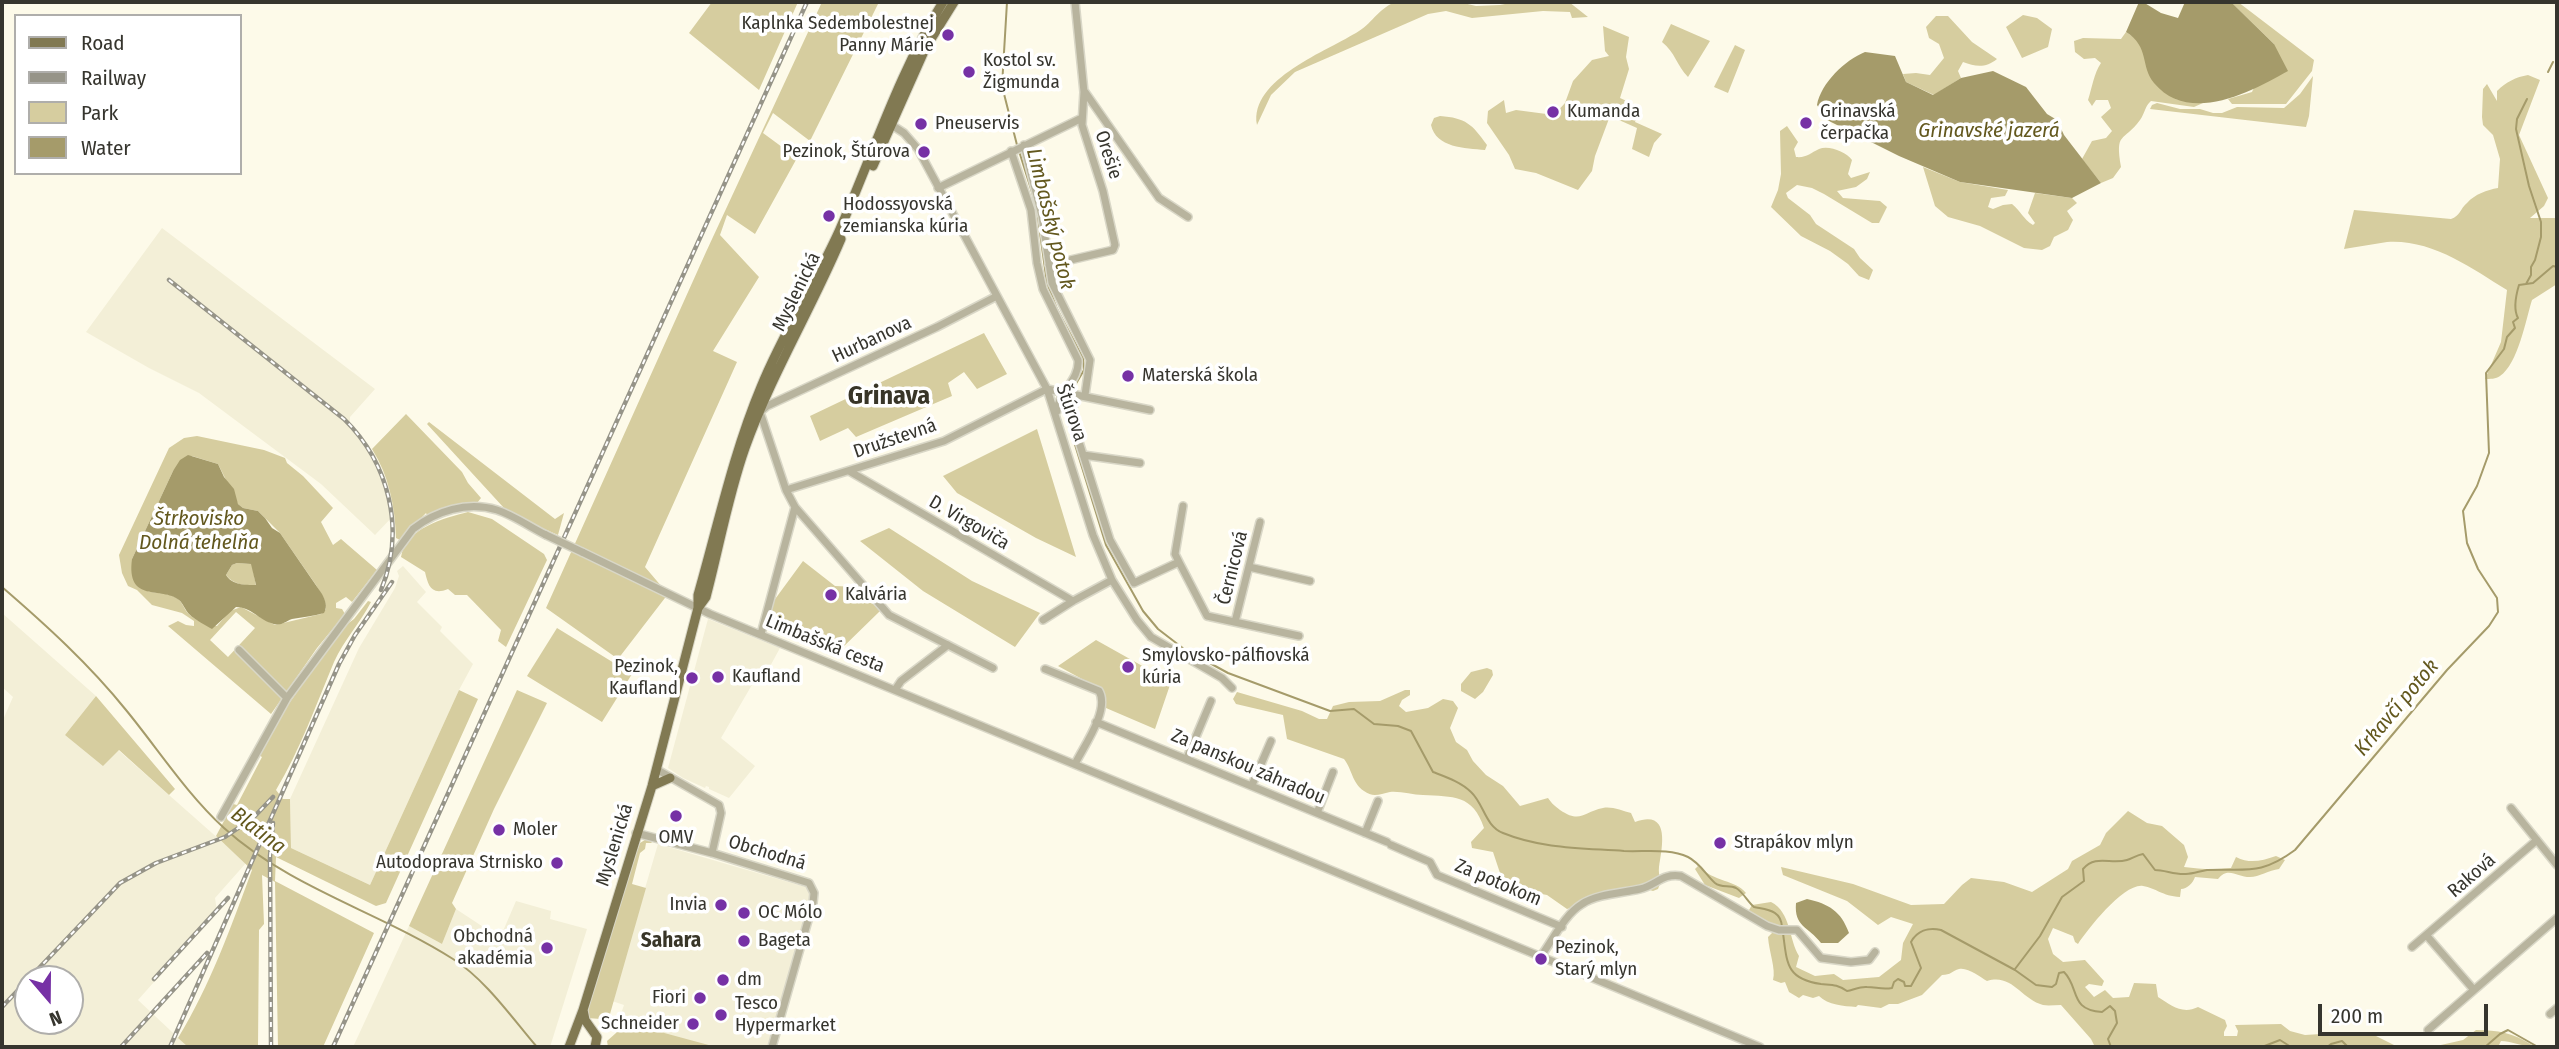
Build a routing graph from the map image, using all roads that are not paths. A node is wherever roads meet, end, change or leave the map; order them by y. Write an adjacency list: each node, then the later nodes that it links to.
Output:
1 (943, 2): 6 (main road, Myslenická)
2 (954, 2): 6 (main road, Myslenická)
3 (1075, 2): 4 (street, Orešie)
4 (1084, 92): 5 (street, Orešie); 9 (street)
5 (1082, 118): 7 (street); 10 (street, Orešie)
6 (889, 122): 8 (street, Štúrova); 16 (main road, Myslenická); 30 (main road, Myslenická)
7 (1018, 148): 8 (street); 10 (street); 13 (street)
8 (938, 188): 11 (street, Štúrova)
9 (1188, 217)
10 (1049, 265): 14 (street)
11 (997, 296): 12 (street, Štúrova); 16 (street, Hurbanova)
12 (1048, 388): 13 (street); 17 (street, Štúrova); 20 (street, Družstevná)
13 (1063, 393): 14 (street); 17 (street)
14 (1080, 395): 15 (street); 18 (street)
15 (1150, 410)
16 (760, 412): 21 (street); 30 (main road, Myslenická)
17 (1056, 416): 27 (street, Štúrova)
18 (1083, 455): 19 (street); 25 (street)
19 (1140, 463)
20 (849, 471): 21 (street, Družstevná); 29 (street, D. Virgoviča)
21 (786, 490): 23 (street)
22 (1183, 506): 25 (street)
23 (795, 507): 33 (street); 35 (street)
24 (1261, 522): 26 (street, Černicová)
25 (1179, 562): 32 (street)
26 (1249, 567): 28 (street); 32 (street, Černicová)
27 (1112, 580): 29 (street); 39 (street, Štúrova)
28 (1310, 581)
29 (1073, 601): 31 (street)
30 (698, 608): 33 (street, Limbašská cesta); 41 (street, Limbašská cesta, bridge); 46 (main road, Myslenická)
31 (1043, 620)
32 (1235, 622): 34 (street)
33 (761, 634): 40 (street, Limbašská cesta)
34 (1299, 636)
35 (948, 645): 37 (street); 40 (street)
36 (239, 650): 41 (street)
37 (992, 668)
38 (1045, 669): 43 (street)
39 (1232, 688)
40 (895, 690): 47 (street, Limbašská cesta)
41 (287, 698): 55 (street, Limbašská cesta)
42 (1211, 701): 45 (street)
43 (1096, 722): 45 (street, Za panskou záhradou); 47 (street)
44 (1271, 741): 50 (street)
45 (1187, 758): 50 (street, Za panskou záhradou)
46 (658, 764): 49 (main road); 51 (main road, Myslenická)
47 (1075, 764): 67 (street, Limbašská cesta)
48 (1334, 772): 54 (street)
49 (668, 776): 51 (main road); 60 (street, Obchodná)
50 (1252, 785): 54 (street, Za panskou záhradou)
51 (652, 786): 56 (main road, Myslenická)
52 (1378, 801): 57 (street)
53 (2511, 808): 58 (street)
54 (1317, 813): 57 (street, Za panskou záhradou)
55 (221, 817)
56 (636, 832): 60 (street, Obchodná); 70 (main road, Myslenická)
57 (1365, 833): 59 (street, Za panskou záhradou)
58 (2537, 840): 61 (street); 64 (street, Raková)
59 (1389, 844): 63 (street, Za potokom)
60 (712, 853): 76 (street, Obchodná)
61 (2557, 865)
62 (2557, 918): 68 (street)
63 (1562, 927): 66 (street); 67 (street)
64 (2427, 936): 65 (street, Raková); 68 (street)
65 (2412, 947)
66 (1875, 952)
67 (1541, 956): 77 (street, Limbašská cesta)
68 (2474, 989): 73 (street)
69 (2557, 1007): 71 (street)
70 (583, 1010): 72 (main road); 74 (main road, Myslenická)
71 (2550, 1014)
72 (591, 1029): 74 (main road); 75 (main road)
73 (2428, 1030)
74 (572, 1041)
75 (596, 1046)
76 (772, 1047)
77 (1760, 1047)

